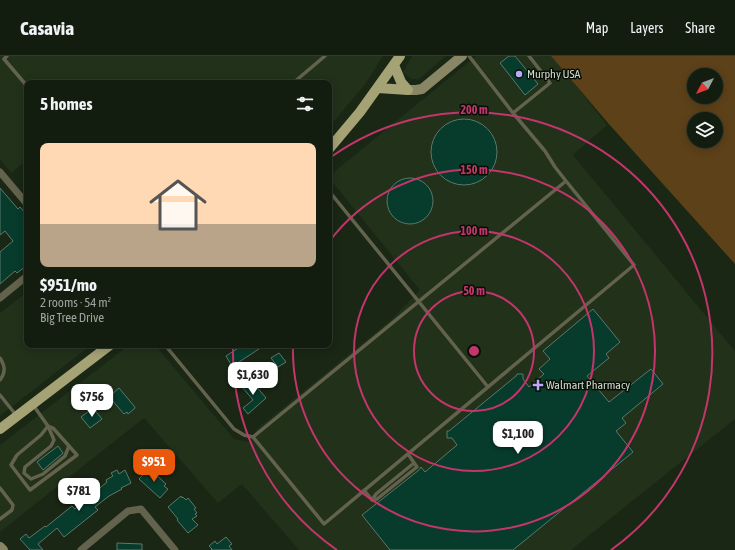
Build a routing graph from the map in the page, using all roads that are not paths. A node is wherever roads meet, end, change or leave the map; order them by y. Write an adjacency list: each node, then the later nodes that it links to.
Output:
1 (7, 56): 9 (lane)
2 (325, 56): 8 (lane)
3 (400, 56): 7 (main road)
4 (462, 56): 11 (main road)
5 (469, 56): 12 (lane)
6 (529, 56): 12 (lane)
7 (394, 65): 10 (main road); 11 (main road)
8 (297, 80)
9 (24, 82)
10 (378, 88): 11 (main road); 13 (main road)
11 (408, 90)
12 (514, 113): 15 (lane)
13 (332, 146)
14 (0, 172): 17 (street)
15 (566, 181): 20 (lane); 25 (lane)
16 (332, 195): 20 (lane)
17 (24, 200)
18 (24, 278): 19 (street)
19 (0, 298)
20 (419, 302): 25 (lane); 31 (lane)
21 (106, 348): 27 (main road)
22 (167, 348): 31 (lane)
23 (0, 358): 24 (lane)
24 (0, 380)
25 (488, 387): 33 (lane)
26 (0, 395): 28 (lane)
27 (32, 404): 28 (main road); 29 (lane)
28 (17, 416): 30 (main road)
29 (48, 426): 32 (lane); 32 (lane); 32 (lane)
30 (0, 429)
31 (253, 437): 35 (lane)
32 (69, 446)
33 (408, 454): 35 (lane); 35 (lane)
34 (0, 488): 36 (lane)
35 (364, 490)
36 (0, 519)
37 (0, 547): 38 (main road)
38 (3, 550)
39 (81, 550): 40 (street)
40 (175, 550)

